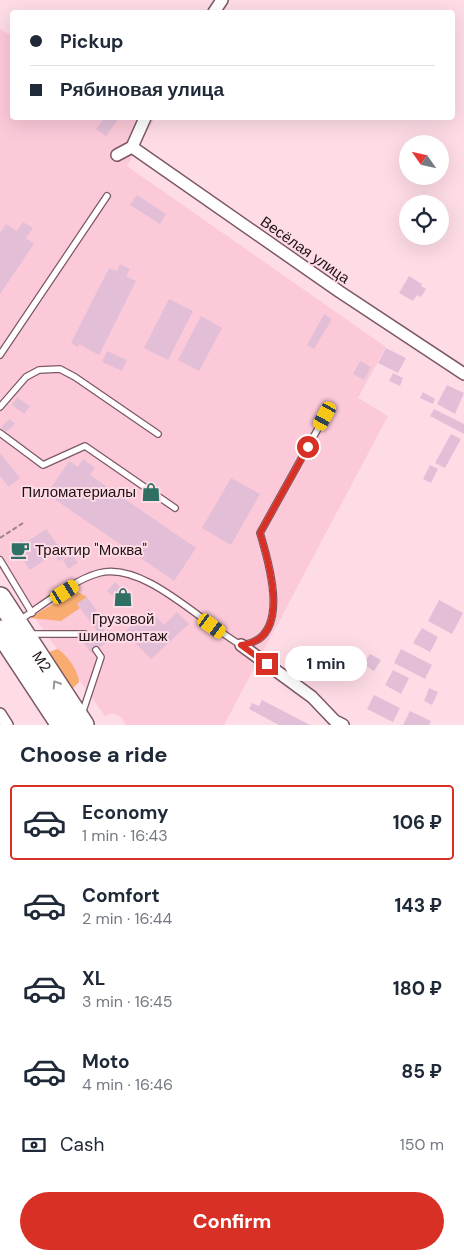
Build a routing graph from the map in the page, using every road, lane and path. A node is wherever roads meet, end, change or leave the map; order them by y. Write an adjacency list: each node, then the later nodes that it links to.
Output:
1 (144, 120): 2 (street)
2 (132, 147): 3 (street); 6 (street, Весёлая улица)
3 (117, 155)
4 (107, 196): 5 (lane)
5 (0, 355)
6 (464, 374)
7 (0, 407): 10 (lane)
8 (325, 416): 18 (lane)
9 (0, 433): 11 (lane)
10 (158, 434)
11 (175, 508)
12 (23, 523): 13 (path)
13 (0, 538)
14 (0, 560): 16 (lane)
15 (0, 598): 16 (highway)
16 (18, 625): 17 (lane); 18 (lane); 21 (highway)
17 (88, 639)
18 (241, 645): 23 (street)
19 (96, 650): 21 (lane)
20 (0, 714): 22 (street)
21 (75, 723)
22 (7, 725)
23 (343, 725)

